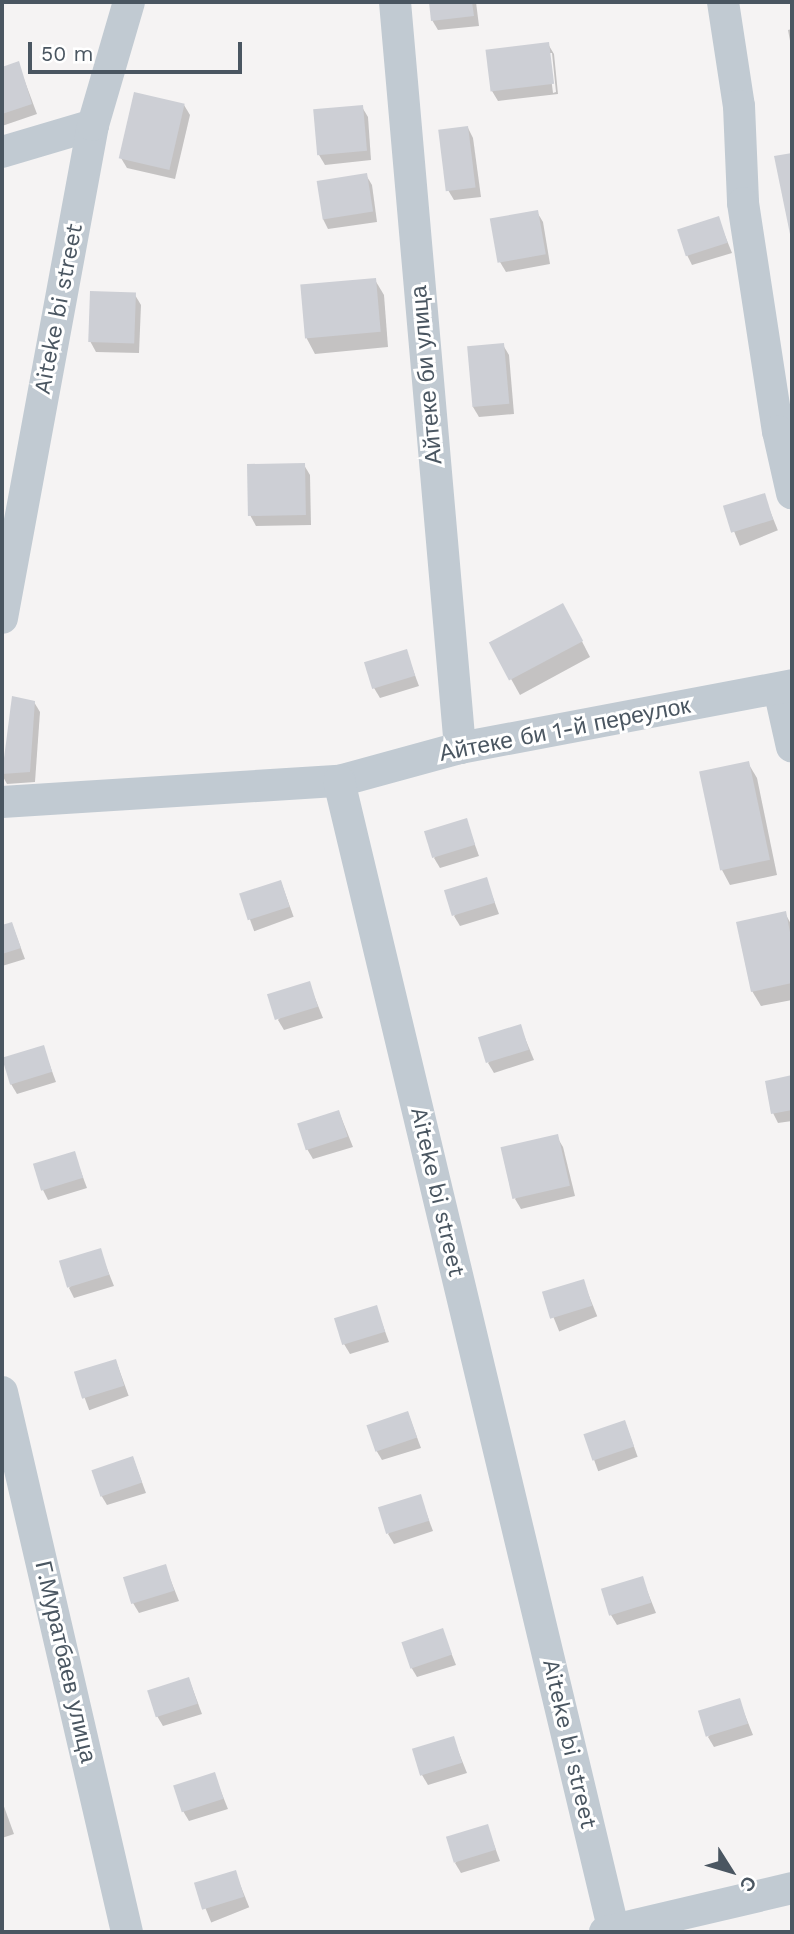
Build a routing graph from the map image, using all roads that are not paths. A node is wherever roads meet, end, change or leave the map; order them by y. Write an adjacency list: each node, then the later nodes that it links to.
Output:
1 (129, 2): 4 (street, Aiteke bi street)
2 (395, 2): 10 (street, Айтеке би улица)
3 (723, 2): 6 (street)
4 (93, 125): 5 (street); 7 (street, Aiteke bi street)
5 (2, 152)
6 (792, 494)
7 (2, 618)
8 (785, 687): 9 (street); 10 (street, Айтеке би 1-й переулок)
9 (792, 747)
10 (460, 748): 11 (street, Айтеке би 1-й переулок)
11 (340, 781): 12 (street); 16 (street, Aiteke bi street)
12 (2, 802)
13 (2, 1392): 15 (street, Г.Муратбаев улица)
14 (792, 1888): 16 (street)
15 (127, 1932)
16 (611, 1932)

